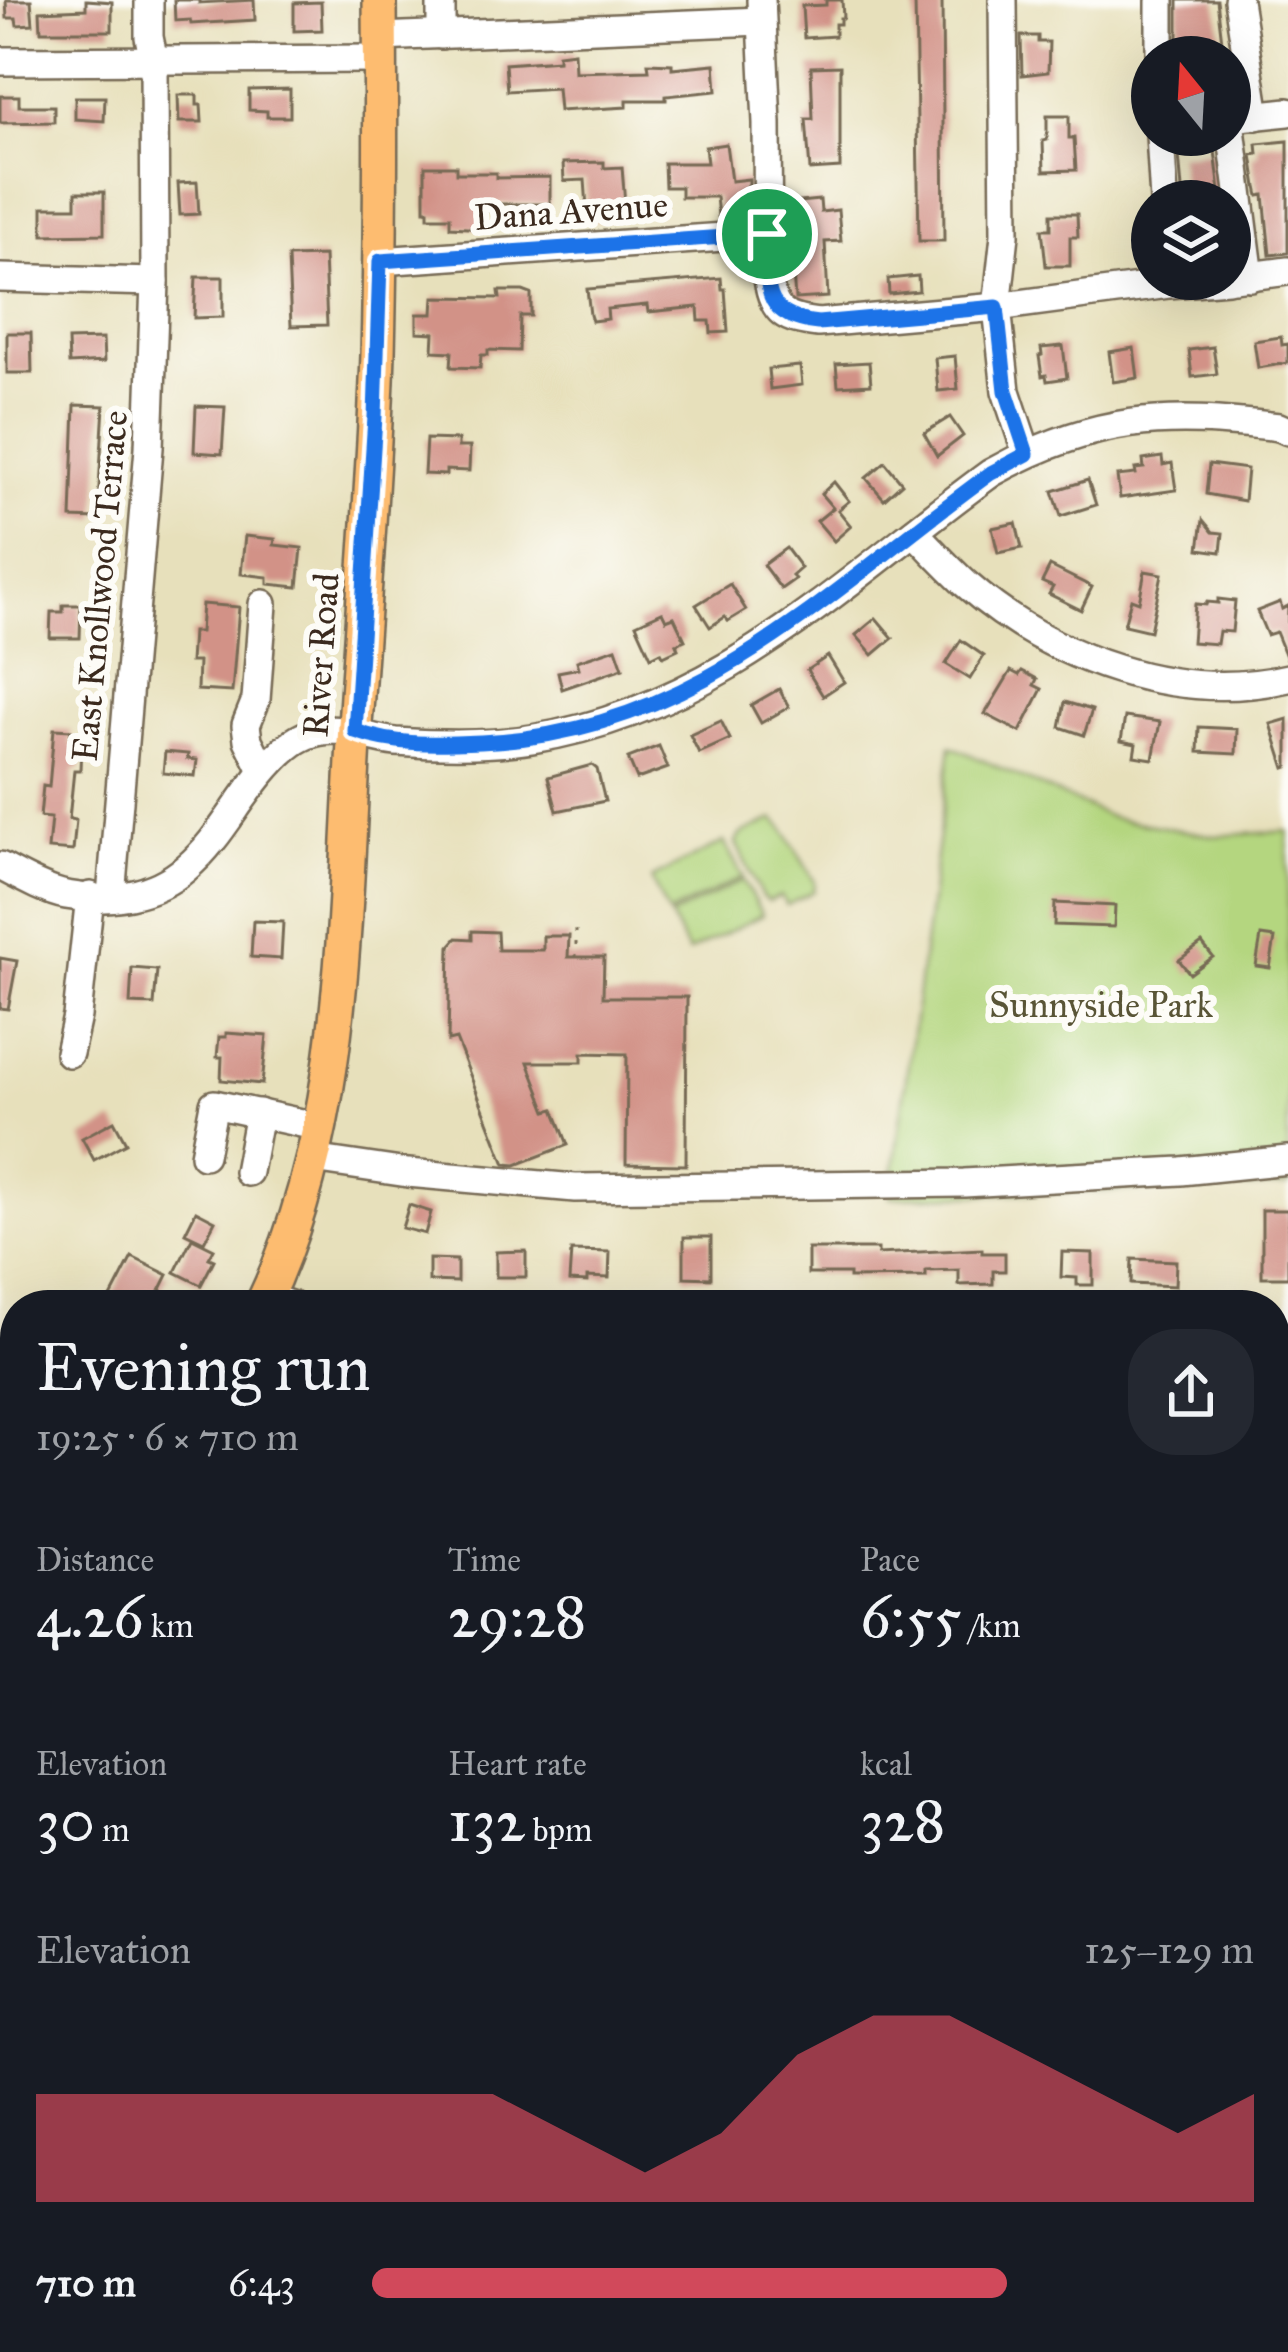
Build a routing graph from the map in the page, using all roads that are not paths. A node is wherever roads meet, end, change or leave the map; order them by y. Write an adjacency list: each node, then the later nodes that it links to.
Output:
1 (149, 0): 13 (street, East Knollwood Terrace)
2 (380, 0): 11 (main road, River Road)
3 (441, 0): 8 (street)
4 (1003, 0): 23 (street)
5 (1238, 0): 10 (street)
6 (1160, 1): 9 (street)
7 (761, 11): 8 (street); 16 (street)
8 (441, 35): 11 (street)
9 (1160, 36)
10 (1238, 36)
11 (380, 48): 13 (street); 17 (main road, River Road)
12 (0, 61): 13 (street)
13 (154, 61): 21 (street, East Knollwood Terrace)
14 (1288, 112): 15 (street)
15 (1251, 117)
16 (767, 234): 17 (street, Dana Avenue); 23 (street)
17 (380, 261): 29 (main road, River Road)
18 (1288, 272): 19 (street)
19 (1251, 276)
20 (0, 278): 21 (street)
21 (154, 282): 32 (street, East Knollwood Terrace)
22 (1131, 287): 23 (street)
23 (997, 307): 25 (street)
24 (1285, 425): 25 (street)
25 (1027, 454): 26 (street)
26 (914, 532): 28 (street); 29 (street)
27 (263, 604): 30 (street)
28 (1288, 678)
29 (355, 731): 30 (street); 35 (main road, River Road)
30 (263, 770): 32 (street)
31 (0, 866): 32 (street)
32 (100, 896): 33 (street, East Knollwood Terrace)
33 (69, 1053)
34 (259, 1113): 35 (street); 36 (street); 38 (street)
35 (317, 1143): 37 (street); 39 (main road, River Road)
36 (204, 1155)
37 (1288, 1160)
38 (248, 1172)
39 (276, 1290)

